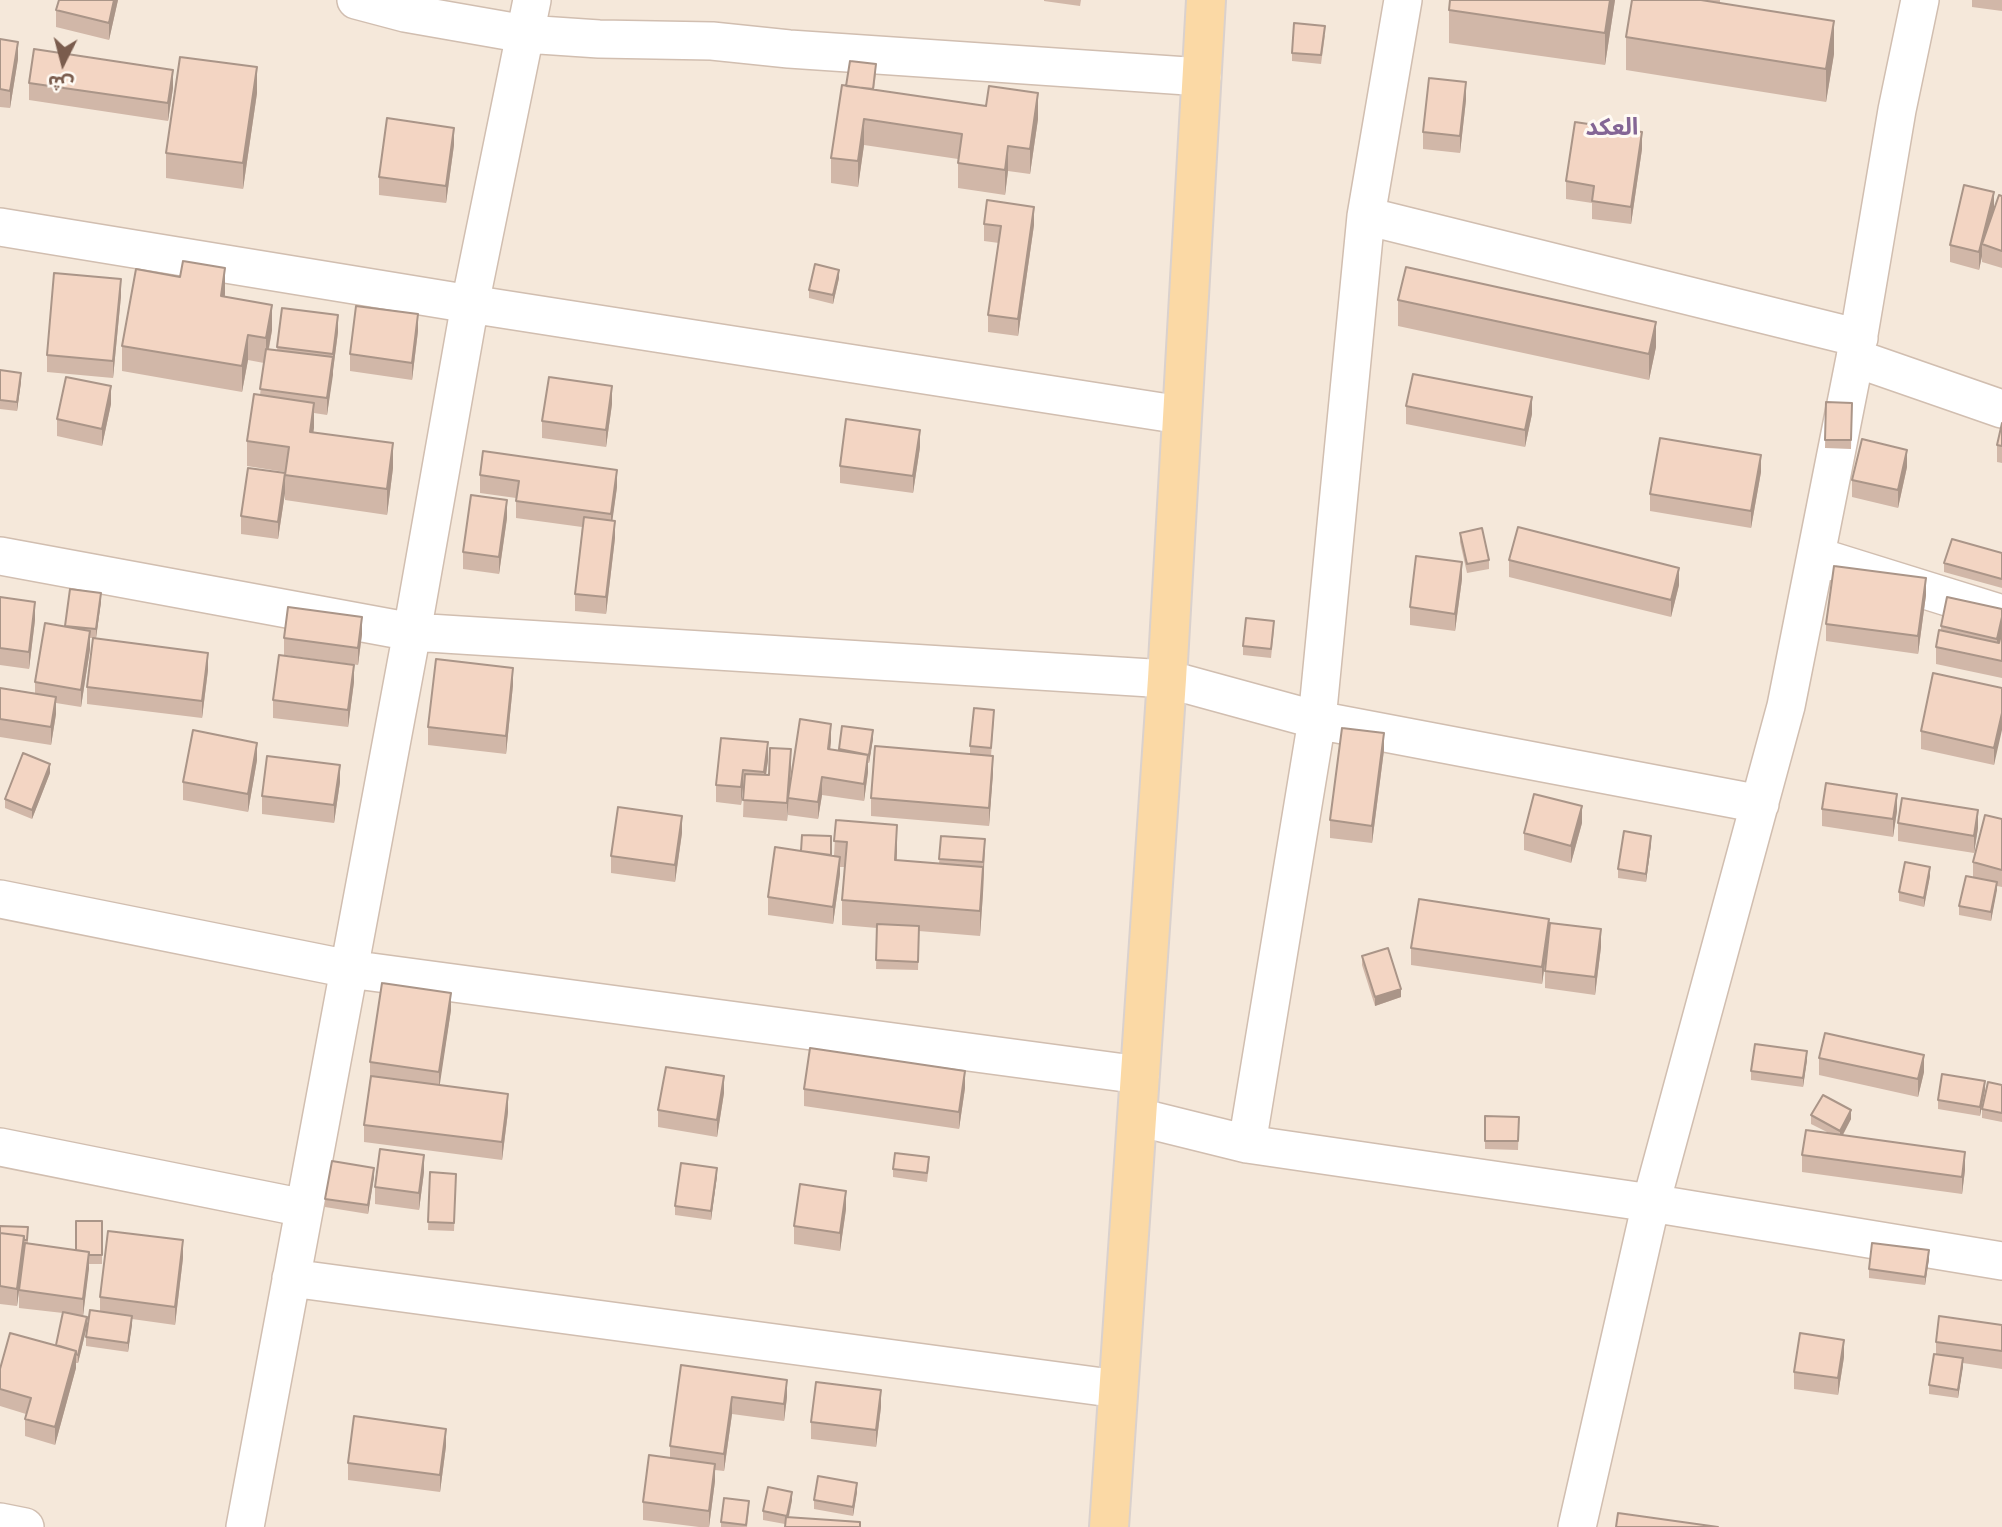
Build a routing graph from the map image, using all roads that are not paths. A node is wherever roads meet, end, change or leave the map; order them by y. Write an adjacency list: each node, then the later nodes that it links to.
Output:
1 (356, 0): 5 (street)
2 (1206, 0): 6 (main road)
3 (1403, 0): 7 (street)
4 (1920, 0): 10 (street)
5 (528, 17): 6 (street); 9 (street)
6 (1202, 77): 12 (main road)
7 (1366, 216): 10 (street); 18 (street)
8 (0, 227): 9 (street)
9 (470, 304): 12 (street); 16 (street)
10 (1857, 348): 11 (street); 14 (street)
11 (2002, 409)
12 (1181, 415): 17 (main road)
13 (0, 556): 16 (street)
14 (1816, 556): 15 (street); 19 (street)
15 (2002, 614)
16 (412, 632): 17 (street); 21 (street)
17 (1167, 678): 18 (street); 22 (main road)
18 (1317, 720): 19 (street); 24 (street)
19 (1760, 803): 26 (street)
20 (0, 899): 21 (street)
21 (349, 969): 22 (street); 27 (street)
22 (1140, 1075): 23 (main road)
23 (1138, 1117): 24 (street); 30 (main road)
24 (1247, 1144): 26 (street)
25 (0, 1147): 27 (street)
26 (1651, 1203): 28 (street); 35 (street)
27 (304, 1208): 29 (street)
28 (2002, 1262)
29 (291, 1278): 30 (street); 33 (street)
30 (1118, 1390): 34 (main road)
31 (0, 1522): 32 (street)
32 (25, 1527)
33 (245, 1527)
34 (1109, 1527)
35 (1577, 1527)

